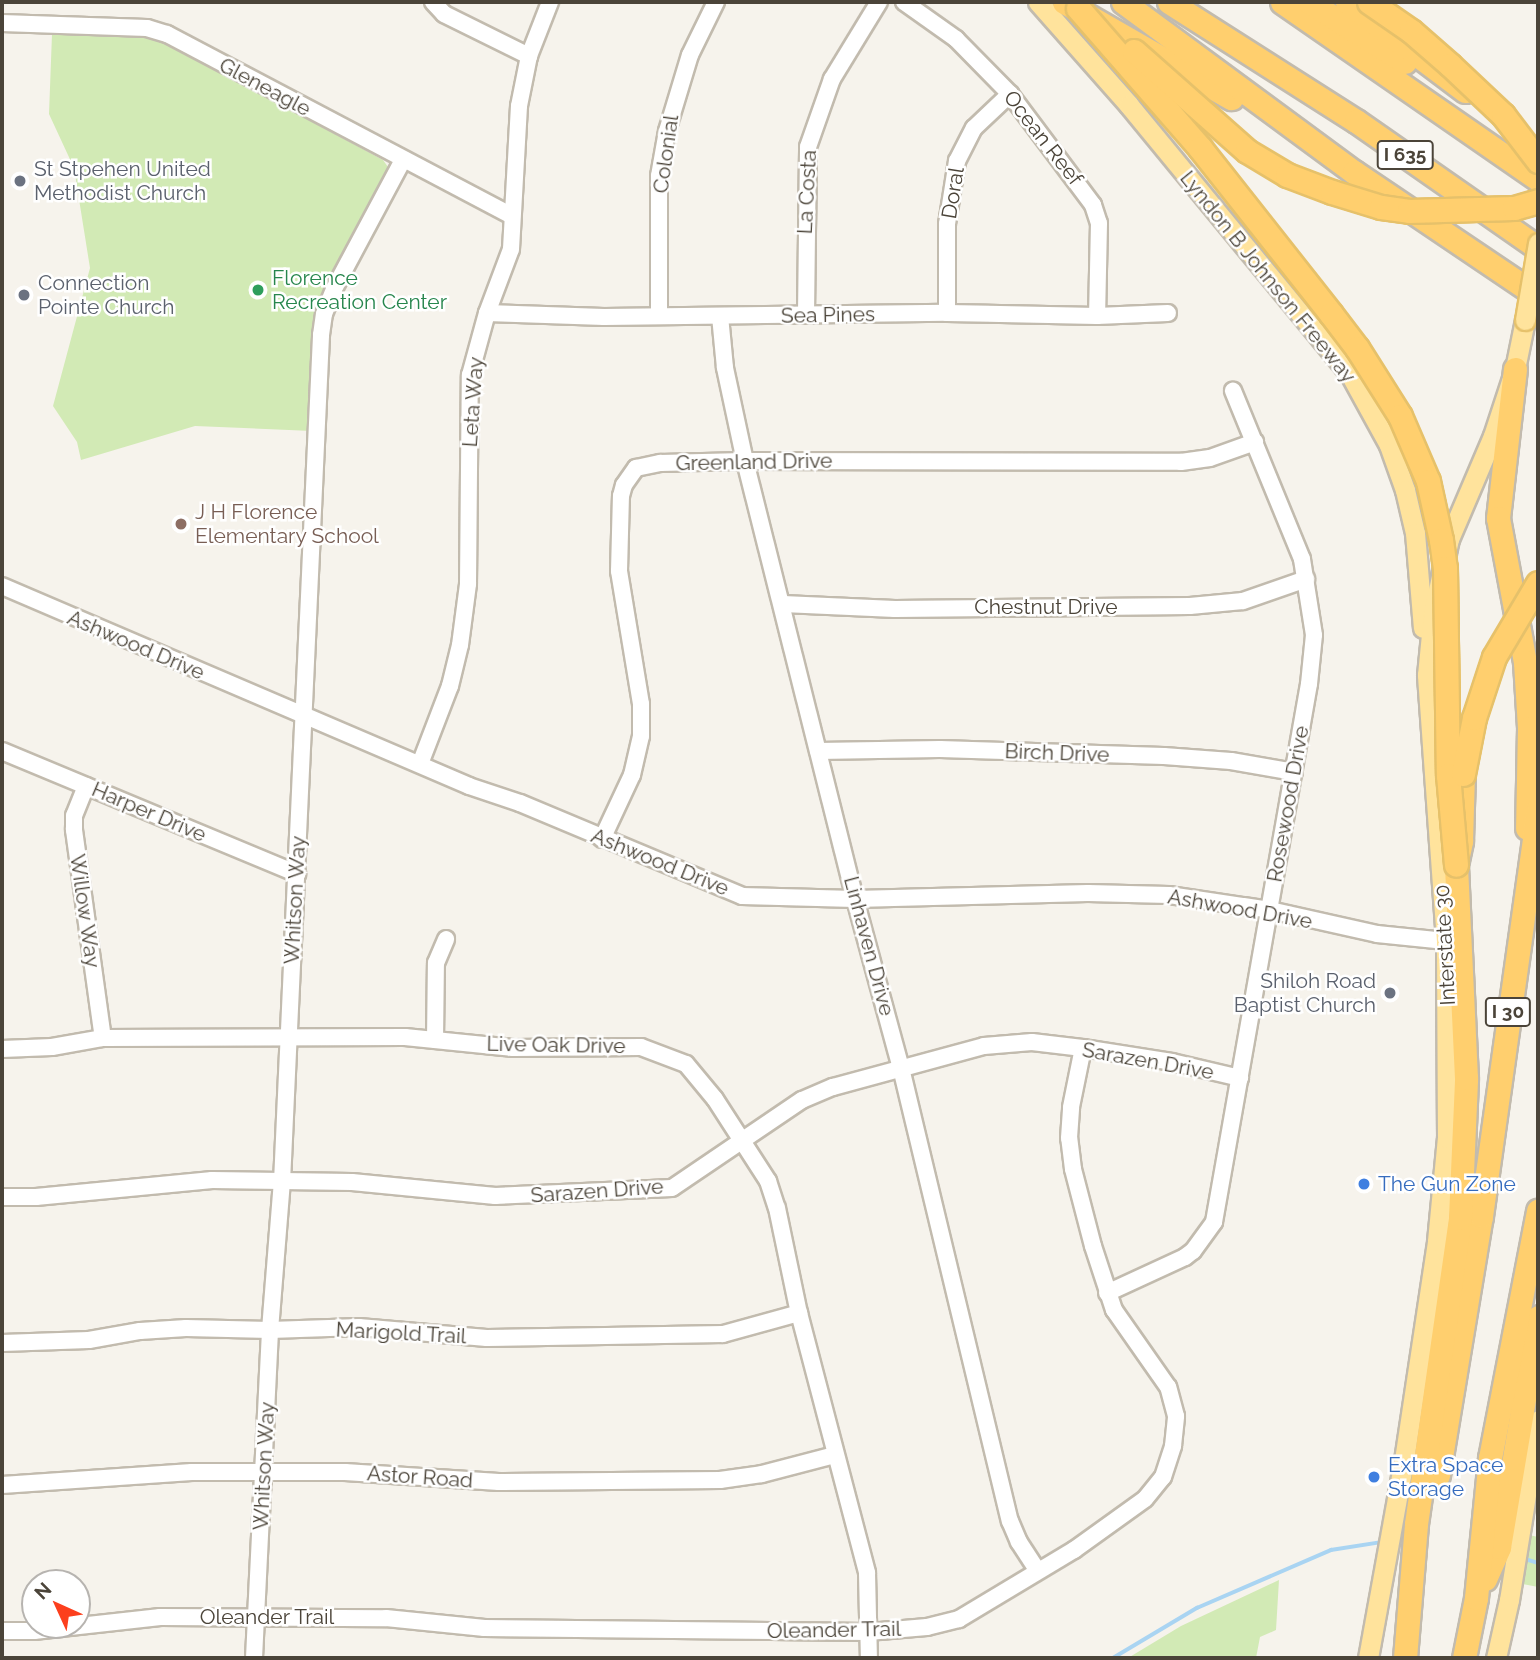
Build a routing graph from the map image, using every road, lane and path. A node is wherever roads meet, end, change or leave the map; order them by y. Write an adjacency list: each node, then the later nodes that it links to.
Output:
1 (433, 2): 15 (street)
2 (550, 2): 15 (street, Leta Way)
3 (716, 2): 31 (street, Colonial)
4 (879, 2): 32 (street, La Costa)
5 (904, 2): 16 (street, Ocean Reef)
6 (1038, 2): 43 (main road, Lyndon B Johnson Freeway)
7 (1123, 2): 19 (highway)
8 (1169, 2): 26 (highway, I 635)
9 (1282, 2): 22 (highway, I 635)
10 (1309, 2): 17 (highway)
11 (1347, 2): 17 (highway)
12 (1368, 2): 21 (highway, bridge)
13 (1074, 4): 19 (highway); 23 (highway, bridge); 52 (highway, bridge)
14 (2, 23): 20 (street, Gleneagle)
15 (529, 56): 24 (street, Leta Way)
16 (1010, 94): 29 (street, Doral); 34 (street, Ocean Reef)
17 (1492, 113): 18 (highway)
18 (1538, 145)
19 (1328, 153): 27 (highway)
20 (403, 160): 24 (street, Gleneagle); 44 (street, Whitson Way)
21 (1538, 161)
22 (1538, 179)
23 (1538, 201)
24 (512, 216): 28 (street, Leta Way)
25 (1538, 243): 35 (main road, Interstate 30, bridge)
26 (1538, 248)
27 (1538, 296)
28 (487, 313): 31 (street, Sea Pines); 47 (street, Leta Way)
29 (947, 313): 32 (street, Sea Pines); 34 (street, Sea Pines)
30 (1168, 313): 34 (street, Sea Pines)
31 (659, 314): 33 (street, Sea Pines)
32 (806, 315): 33 (street, Sea Pines)
33 (720, 316): 38 (street, Linhaven Drive)
34 (1097, 316)
35 (1516, 369): 43 (main road, Interstate 30); 54 (highway)
36 (1233, 391): 37 (street, Rosewood Drive)
37 (1255, 442): 38 (street, Greenland Drive); 39 (street, Rosewood Drive)
38 (745, 461): 42 (street, Linhaven Drive); 51 (street, Greenland Drive)
39 (1306, 579): 42 (street, Chestnut Drive); 48 (street, Rosewood Drive)
40 (1538, 583): 52 (highway, bridge)
41 (2, 586): 44 (street, Ashwood Drive)
42 (783, 604): 46 (street, Linhaven Drive)
43 (1427, 675): 58 (main road, Interstate 30)
44 (303, 716): 47 (street, Ashwood Drive); 53 (street, Whitson Way)
45 (2, 751): 49 (street, Harper Drive)
46 (818, 751): 48 (street, Birch Drive); 55 (street, Linhaven Drive)
47 (420, 764): 51 (street, Ashwood Drive)
48 (1294, 772): 56 (street, Rosewood Drive)
49 (86, 786): 53 (street, Harper Drive); 59 (street, Willow Way)
50 (1538, 810): 54 (highway, I 30)
51 (603, 839): 55 (street, Ashwood Drive)
52 (1455, 865): 87 (highway)
53 (297, 874): 60 (street, Whitson Way)
54 (1526, 887): 87 (highway, I 30)
55 (855, 899): 56 (street, Ashwood Drive); 64 (street, Linhaven Drive)
56 (1270, 910): 58 (street, Ashwood Drive); 65 (street, Rosewood Drive)
57 (446, 939): 61 (street)
58 (1446, 941): 86 (main road, Interstate 30)
59 (103, 1038): 60 (street, Live Oak Drive); 63 (street, Live Oak Drive)
60 (287, 1038): 61 (street, Live Oak Drive); 67 (street, Whitson Way)
61 (435, 1040): 66 (street, Live Oak Drive)
62 (1083, 1048): 64 (street, Sarazen Drive); 65 (street, Sarazen Drive); 70 (street, Oleander Trail)
63 (2, 1049)
64 (901, 1068): 66 (street, Sarazen Drive); 79 (street, Linhaven Drive)
65 (1240, 1078): 70 (street, Rosewood Drive)
66 (741, 1141): 67 (street, Sarazen Drive); 71 (street, Live Oak Drive)
67 (282, 1182): 68 (street, Sarazen Drive); 73 (street, Whitson Way)
68 (2, 1197)
69 (1538, 1211): 80 (highway)
70 (1107, 1293): 79 (street, Oleander Trail)
71 (799, 1313): 73 (street, Marigold Trail); 76 (street, Live Oak Drive)
72 (1538, 1317): 80 (highway)
73 (270, 1330): 74 (street, Marigold Trail); 77 (street, Whitson Way)
74 (2, 1343)
75 (1538, 1420): 89 (main road)
76 (835, 1455): 77 (street, Astor Road); 83 (street, Live Oak Drive)
77 (265, 1472): 78 (street, Astor Road); 81 (street, Whitson Way)
78 (2, 1485)
79 (1037, 1570): 83 (street, Oleander Trail)
80 (1476, 1598): 88 (highway)
81 (254, 1616): 82 (street, Oleander Trail); 83 (street, Oleander Trail); 84 (street, Whitson Way)
82 (2, 1631)
83 (869, 1632): 85 (street, Live Oak Drive)
84 (254, 1658)
85 (869, 1658)
86 (1368, 1658)
87 (1405, 1658)
88 (1464, 1658)
89 (1496, 1658)

